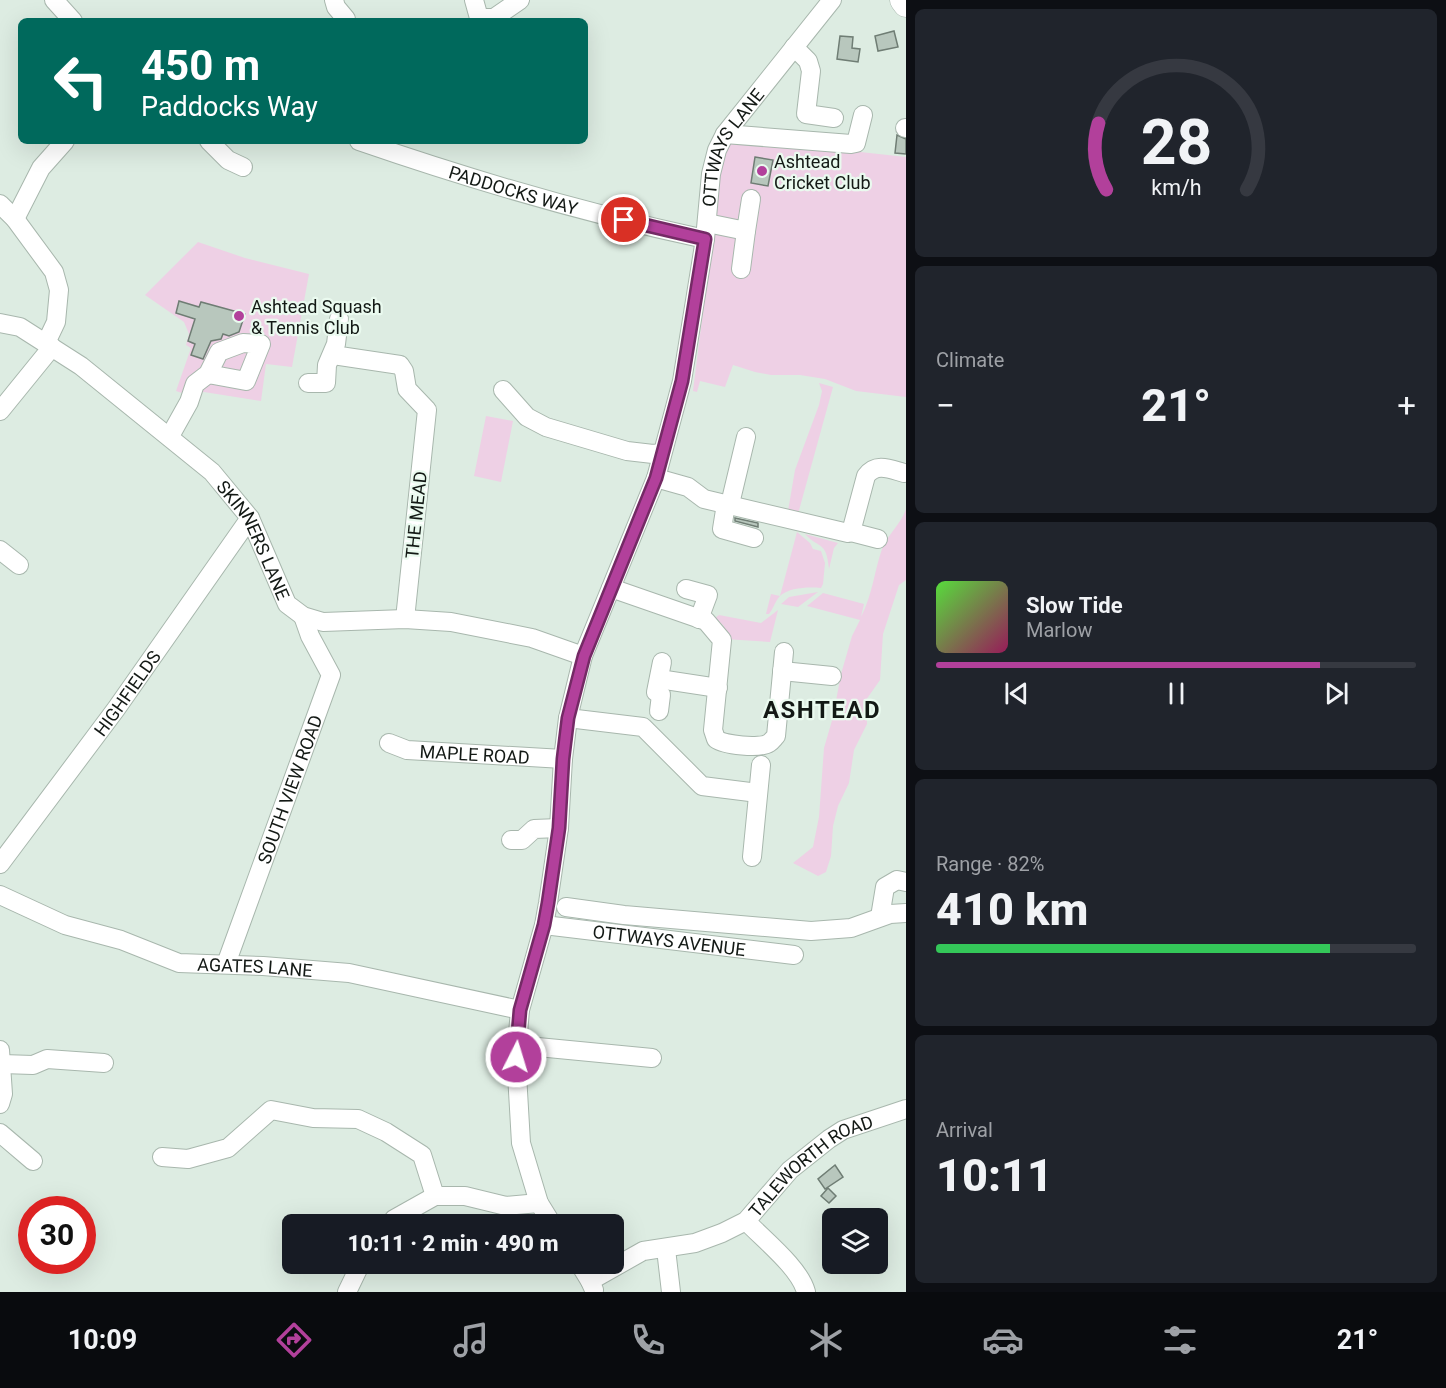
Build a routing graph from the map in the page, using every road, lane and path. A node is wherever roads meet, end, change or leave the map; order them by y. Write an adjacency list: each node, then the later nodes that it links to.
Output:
1 (54, 0): 8 (street)
2 (334, 0): 9 (street)
3 (474, 0): 4 (street)
4 (520, 0)
5 (832, 0): 10 (street, OTTWAYS LANE)
6 (903, 0): 7 (highway)
7 (906, 4)
8 (70, 18)
9 (345, 18)
10 (794, 47): 12 (street); 13 (street, OTTWAYS LANE)
11 (863, 115): 13 (street)
12 (834, 118)
13 (725, 134): 21 (street, OTTWAYS LANE)
14 (62, 144): 20 (street)
15 (213, 144): 17 (street)
16 (368, 144): 21 (street, PADDOCKS WAY)
17 (243, 167)
18 (751, 199): 22 (street)
19 (0, 204): 20 (street)
20 (15, 219): 26 (street)
21 (706, 231): 22 (street, PADDOCKS WAY); 34 (street, OTTWAYS LANE)
22 (746, 231): 23 (street)
23 (741, 269)
24 (339, 319): 27 (street)
25 (0, 323): 26 (street, SKINNERS LANE)
26 (49, 345): 31 (street); 32 (street, SKINNERS LANE)
27 (333, 355): 29 (street); 45 (street, THE MEAD)
28 (208, 374): 32 (street)
29 (308, 383)
30 (503, 390): 34 (street)
31 (0, 411)
32 (170, 436): 38 (street, SKINNERS LANE)
33 (746, 437): 37 (street)
34 (662, 453): 36 (street, OTTWAYS LANE)
35 (904, 473): 39 (street)
36 (656, 478): 37 (street); 42 (street, OTTWAYS LANE)
37 (728, 504): 39 (street); 40 (street)
38 (250, 518): 44 (street, SKINNERS LANE); 59 (street, HIGHFIELDS)
39 (848, 532): 41 (street)
40 (754, 538)
41 (878, 539)
42 (610, 588): 46 (street); 47 (street, OTTWAYS LANE)
43 (686, 589): 46 (street)
44 (303, 616): 45 (street, SKINNERS LANE); 67 (street, SOUTH VIEW ROAD)
45 (405, 619): 47 (street, SKINNERS LANE)
46 (699, 619): 49 (street)
47 (584, 656): 51 (street, OTTWAYS LANE)
48 (832, 676): 49 (street)
49 (718, 688): 50 (street)
50 (659, 711)
51 (568, 718): 53 (street, OTTWAYS LANE); 55 (street)
52 (389, 742): 53 (street, MAPLE ROAD)
53 (563, 759): 56 (street, OTTWAYS LANE)
54 (761, 765): 55 (street)
55 (758, 793): 58 (street)
56 (559, 828): 57 (street); 65 (street, OTTWAYS LANE)
57 (511, 840)
58 (752, 857)
59 (0, 864)
60 (906, 882): 64 (street)
61 (0, 895): 67 (street, AGATES LANE)
62 (566, 907): 64 (street)
63 (906, 913): 64 (street)
64 (880, 917)
65 (544, 925): 66 (street, OTTWAYS AVENUE); 68 (street, OTTWAYS LANE)
66 (794, 954)
67 (226, 964): 68 (street, AGATES LANE)
68 (520, 1010): 69 (street, OTTWAYS LANE)
69 (517, 1046): 71 (street); 79 (street, OTTWAYS LANE)
70 (1, 1057): 72 (street); 73 (street)
71 (652, 1058)
72 (104, 1063)
73 (0, 1104)
74 (906, 1109): 82 (street, TALEWORTH ROAD)
75 (0, 1133): 77 (street)
76 (162, 1157): 78 (street)
77 (33, 1161)
78 (435, 1196): 79 (street); 80 (street)
79 (539, 1203): 81 (street, OTTWAYS LANE)
80 (403, 1214)
81 (546, 1214)
82 (746, 1221): 83 (street, TALEWORTH ROAD); 88 (street)
83 (666, 1249): 85 (street, TALEWORTH ROAD); 87 (street)
84 (356, 1274): 86 (street)
85 (592, 1286)
86 (347, 1292)
87 (671, 1292)
88 (806, 1292)

